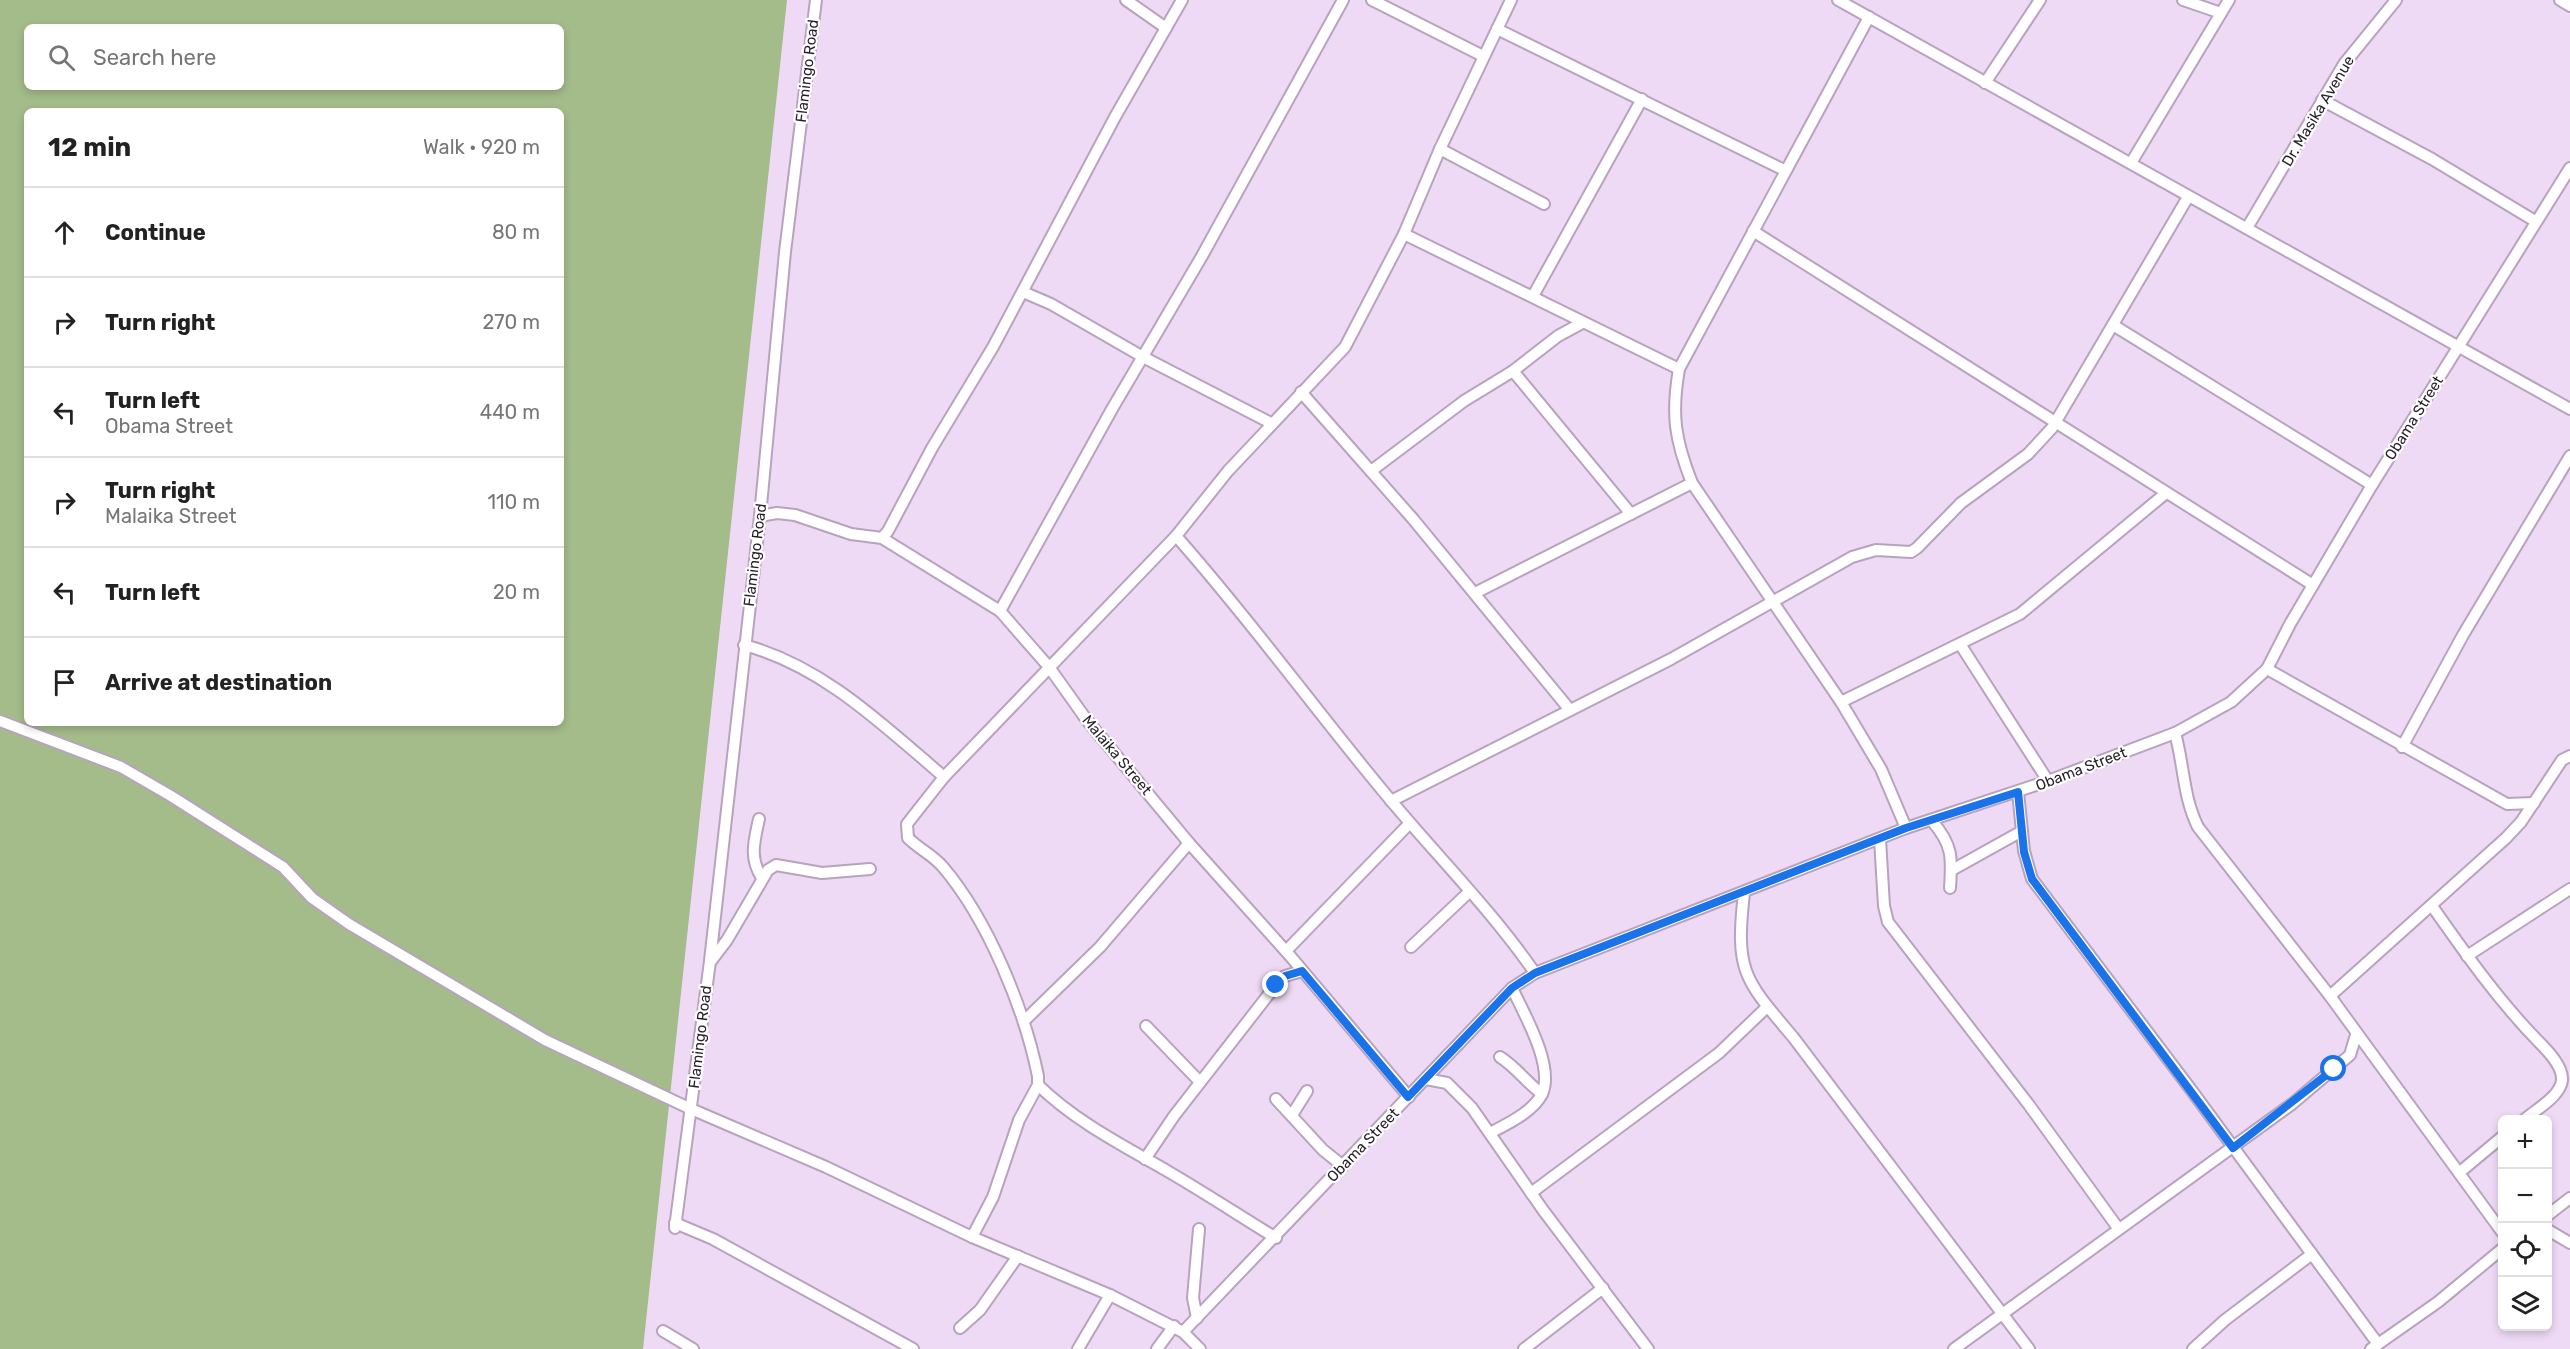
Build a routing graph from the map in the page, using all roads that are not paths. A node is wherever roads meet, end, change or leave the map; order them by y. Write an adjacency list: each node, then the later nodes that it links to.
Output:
1 (816, 0): 50 (street, Flamingo Road)
2 (1126, 0): 16 (street)
3 (1182, 0): 16 (street)
4 (1343, 0): 37 (street)
5 (1372, 0): 18 (street)
6 (1511, 0): 17 (street)
7 (1838, 0): 15 (street)
8 (2040, 0): 19 (street)
9 (2182, 0): 14 (street)
10 (2229, 0): 14 (street)
11 (2396, 0): 21 (street, Dr. Masika Avenue)
12 (2560, 0): 13 (street)
13 (2570, 6)
14 (2221, 13): 23 (street)
15 (1869, 17): 19 (street); 24 (street)
16 (1166, 28): 32 (street)
17 (1497, 29): 18 (street); 20 (street)
18 (1483, 56): 22 (street)
19 (1985, 83): 23 (street)
20 (1642, 99): 24 (street); 33 (street)
21 (2322, 100): 28 (street); 29 (street, Dr. Masika Avenue)
22 (1440, 149): 27 (street); 31 (street)
23 (2131, 163): 26 (street)
24 (1784, 170): 30 (street)
25 (2568, 173): 28 (street, Obama Street)
26 (2188, 197): 29 (street); 35 (street)
27 (1544, 204)
28 (2535, 221): 36 (street, Obama Street)
29 (2247, 228): 36 (street)
30 (1753, 231): 38 (street); 42 (street)
31 (1404, 234): 33 (street); 40 (street)
32 (1023, 292): 37 (street); 51 (street)
33 (1533, 296): 34 (street)
34 (1582, 323): 38 (street); 39 (street)
35 (2113, 325): 42 (street); 47 (street)
36 (2458, 346): 41 (street); 47 (street, Obama Street)
37 (1143, 357): 43 (street); 56 (street)
38 (1679, 369): 46 (street)
39 (1513, 370): 45 (street); 49 (street)
40 (1301, 392): 43 (street); 45 (street)
41 (2570, 409)
42 (2056, 422): 48 (street); 55 (street)
43 (1271, 423): 52 (street)
44 (2570, 456): 65 (street)
45 (1371, 471): 54 (street)
46 (1692, 483): 49 (street); 55 (street)
47 (2372, 485): 53 (street, Obama Street)
48 (2166, 493): 53 (street); 57 (street)
49 (1631, 514): 54 (street)
50 (760, 516): 51 (street, Malaika Street); 58 (street, Flamingo Road)
51 (882, 537): 56 (street, Malaika Street)
52 (1176, 537): 59 (street); 70 (street)
53 (2313, 585): 60 (street, Obama Street)
54 (1475, 593): 62 (street)
55 (1774, 603): 61 (street); 62 (street)
56 (1000, 611): 59 (street, Malaika Street)
57 (1960, 644): 61 (street); 68 (street)
58 (744, 645): 67 (street); 90 (street, Flamingo Road)
59 (1049, 667): 67 (street); 78 (street, Malaika Street)
60 (2268, 669): 64 (street, Obama Street); 65 (street)
61 (1841, 702): 75 (street)
62 (1570, 710): 70 (street)
63 (0, 721): 111 (street)
64 (2175, 733): 68 (street, Obama Street); 95 (street)
65 (2402, 747): 71 (street)
66 (2570, 756): 71 (street)
67 (944, 777): 97 (street)
68 (2048, 782): 69 (street, Obama Street)
69 (2018, 792): 73 (street, Obama Street); 76 (street)
70 (1391, 801): 74 (street)
71 (2534, 803): 86 (street)
72 (759, 819): 81 (street)
73 (1932, 820): 75 (street, Obama Street); 80 (street)
74 (1409, 824): 84 (street); 88 (street)
75 (1906, 828): 77 (street, Obama Street)
76 (2022, 831): 80 (street); 116 (street)
77 (1880, 839): 85 (street, Obama Street); 124 (street)
78 (1189, 843): 88 (street, Malaika Street); 97 (street)
79 (870, 869): 81 (street)
80 (1952, 870): 82 (street)
81 (762, 878): 90 (street)
82 (1950, 888)
83 (2570, 889): 89 (street)
84 (1469, 892): 87 (street); 92 (street)
85 (1744, 893): 92 (street, Obama Street); 96 (street)
86 (2432, 906): 89 (street); 95 (street)
87 (1411, 947)
88 (1288, 954): 91 (street, Malaika Street); 93 (street)
89 (2467, 956): 103 (street)
90 (710, 961): 111 (street, Flamingo Road)
91 (1302, 971): 93 (street); 109 (street, Malaika Street)
92 (1535, 973): 94 (street, Obama Street)
93 (1285, 976): 104 (street)
94 (1512, 988): 101 (street, Obama Street); 108 (street)
95 (2330, 996): 99 (street)
96 (1767, 1007): 120 (street); 135 (street)
97 (1024, 1021): 106 (street)
98 (1146, 1026): 104 (street)
99 (2356, 1035): 116 (street); 119 (street)
100 (1500, 1057): 108 (street)
101 (1443, 1060): 102 (street, Obama Street); 105 (street)
102 (1426, 1079): 105 (street); 109 (street, Obama Street)
103 (2566, 1081): 113 (street)
104 (1200, 1082): 117 (street)
105 (1447, 1083): 114 (street)
106 (1038, 1085): 117 (street); 127 (street)
107 (1307, 1091): 112 (street)
108 (1542, 1094): 114 (street)
109 (1408, 1097): 118 (street, Obama Street)
110 (1276, 1099): 112 (street)
111 (691, 1109): 127 (street); 142 (street, Flamingo Road)
112 (1292, 1115): 118 (street)
113 (2529, 1115)
114 (1490, 1133): 120 (street)
115 (2498, 1140): 119 (street)
116 (2233, 1148): 124 (street); 131 (street)
117 (1145, 1159): 128 (street)
118 (1343, 1166): 128 (street, Obama Street)
119 (2460, 1172): 123 (street)
120 (1532, 1193): 133 (street)
121 (2570, 1198): 122 (street)
122 (2552, 1211)
123 (2498, 1226)
124 (2118, 1228): 135 (street)
125 (1199, 1229): 136 (street)
126 (2552, 1233): 129 (street)
127 (972, 1237): 132 (street)
128 (1276, 1238): 136 (street, Obama Street)
129 (2570, 1243)
130 (2498, 1252): 140 (street)
131 (2312, 1254): 140 (street); 150 (street)
132 (1018, 1256): 134 (street); 137 (street)
133 (1603, 1288): 146 (street); 147 (street)
134 (1110, 1295): 138 (street); 143 (street)
135 (2002, 1312): 148 (street); 149 (street)
136 (1197, 1318): 138 (street, Obama Street)
137 (960, 1328)
138 (1179, 1329): 144 (street, Obama Street); 145 (street)
139 (663, 1331): 141 (street)
140 (2374, 1347)
141 (693, 1349)
142 (913, 1349)
143 (1078, 1349)
144 (1157, 1349)
145 (1200, 1349)
146 (1524, 1349)
147 (1648, 1349)
148 (1954, 1349)
149 (2029, 1349)
150 (2193, 1349)

